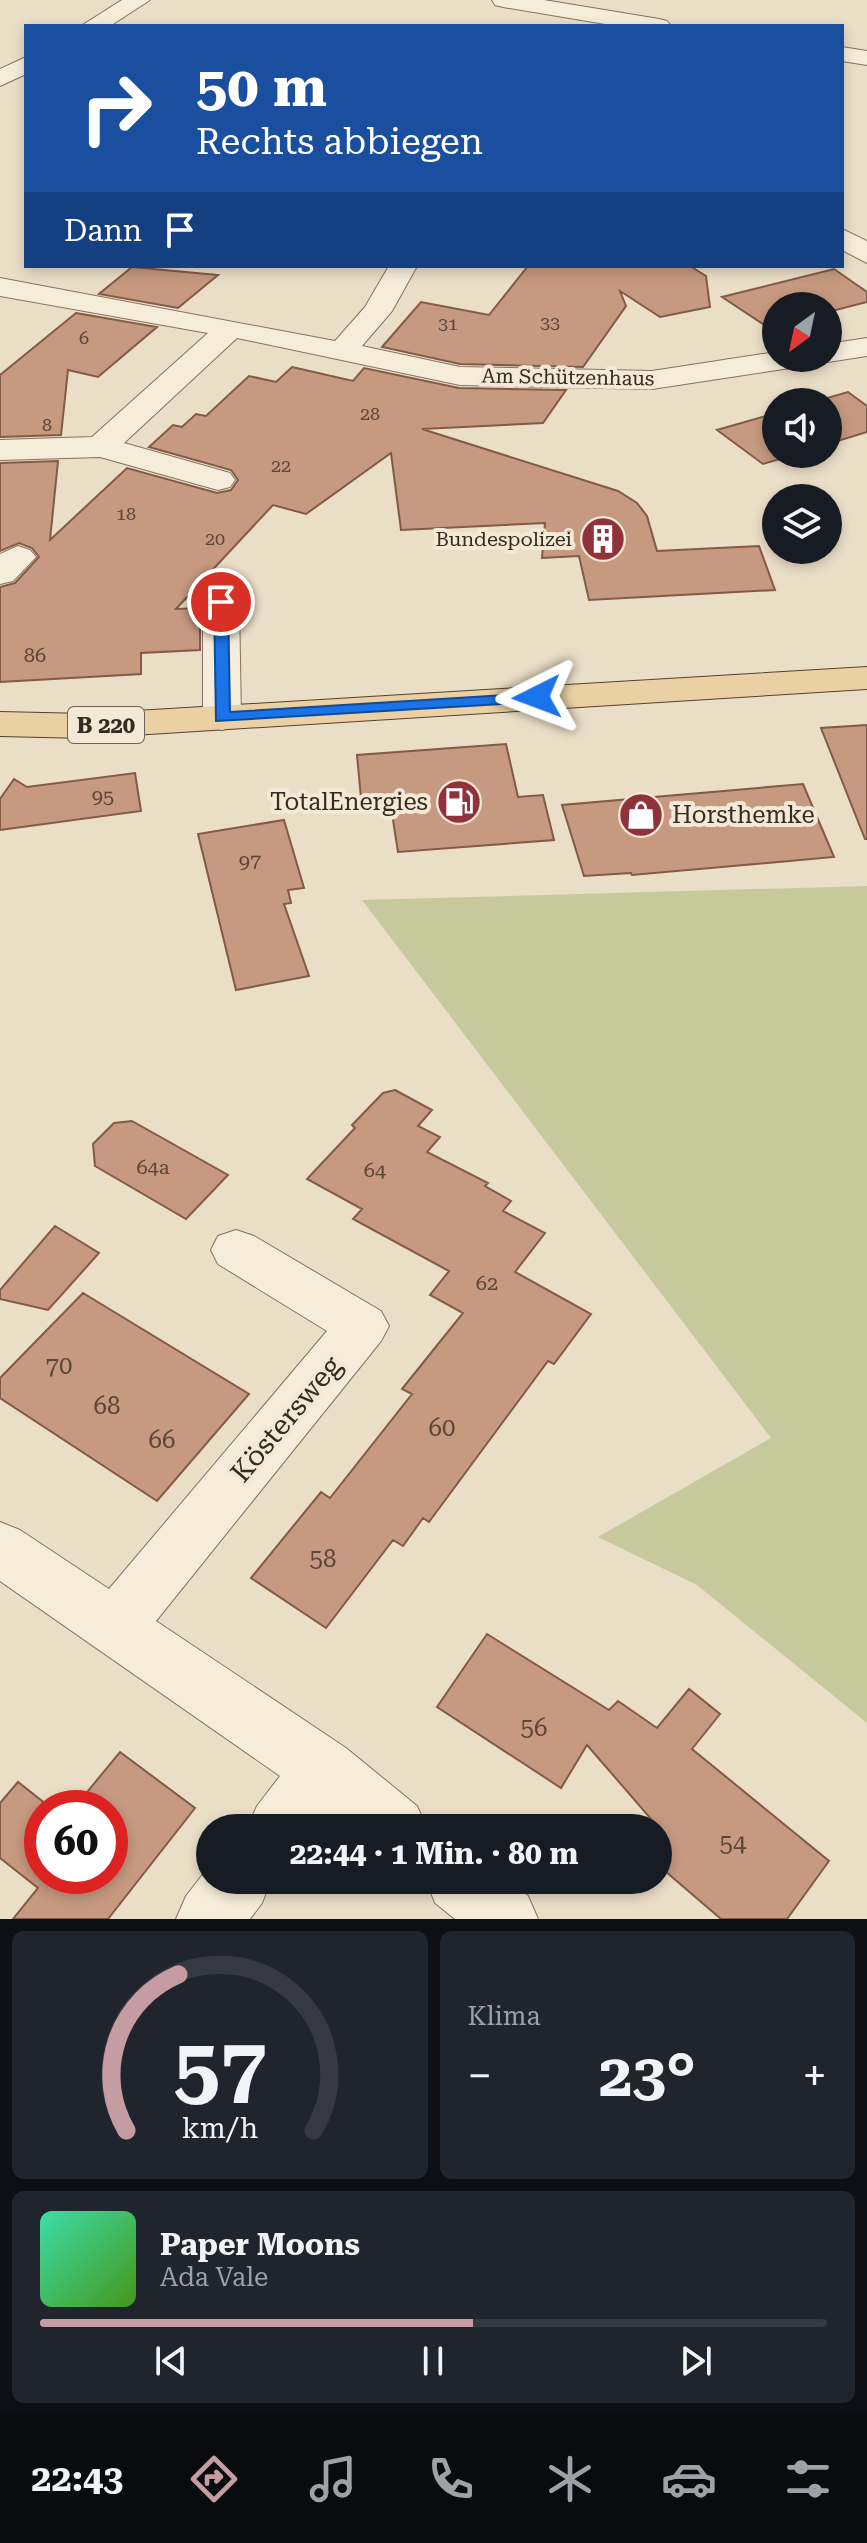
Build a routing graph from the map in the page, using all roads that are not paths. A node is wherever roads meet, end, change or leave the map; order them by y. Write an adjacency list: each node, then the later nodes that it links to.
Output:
1 (139, 0): 4 (street)
2 (503, 0): 3 (street)
3 (541, 4): 5 (street)
4 (97, 24)
5 (648, 24)
6 (844, 54): 7 (street)
7 (867, 58)
8 (24, 65): 9 (street)
9 (0, 79)
10 (844, 238): 11 (street)
11 (867, 254)
12 (402, 268): 17 (street)
13 (0, 287): 14 (street, Am Schützenhaus)
14 (231, 328): 17 (street, Am Schützenhaus); 21 (street)
15 (867, 347): 16 (street)
16 (842, 351)
17 (341, 352): 19 (street, Am Schützenhaus)
18 (842, 359): 20 (street)
19 (762, 363)
20 (867, 375)
21 (101, 447): 22 (street); 23 (street)
22 (0, 450)
23 (218, 480)
24 (221, 602): 26 (street)
25 (867, 678): 26 (main road, B 220)
26 (222, 718): 27 (main road, B 220)
27 (0, 724)
28 (236, 1250): 30 (street, Köstersweg)
29 (0, 1548): 30 (street)
30 (115, 1626): 31 (street)
31 (324, 1770): 32 (street); 33 (street)
32 (290, 1814)
33 (378, 1814)
34 (228, 1894): 36 (street)
35 (475, 1894): 37 (street)
36 (209, 1919)
37 (505, 1919)

